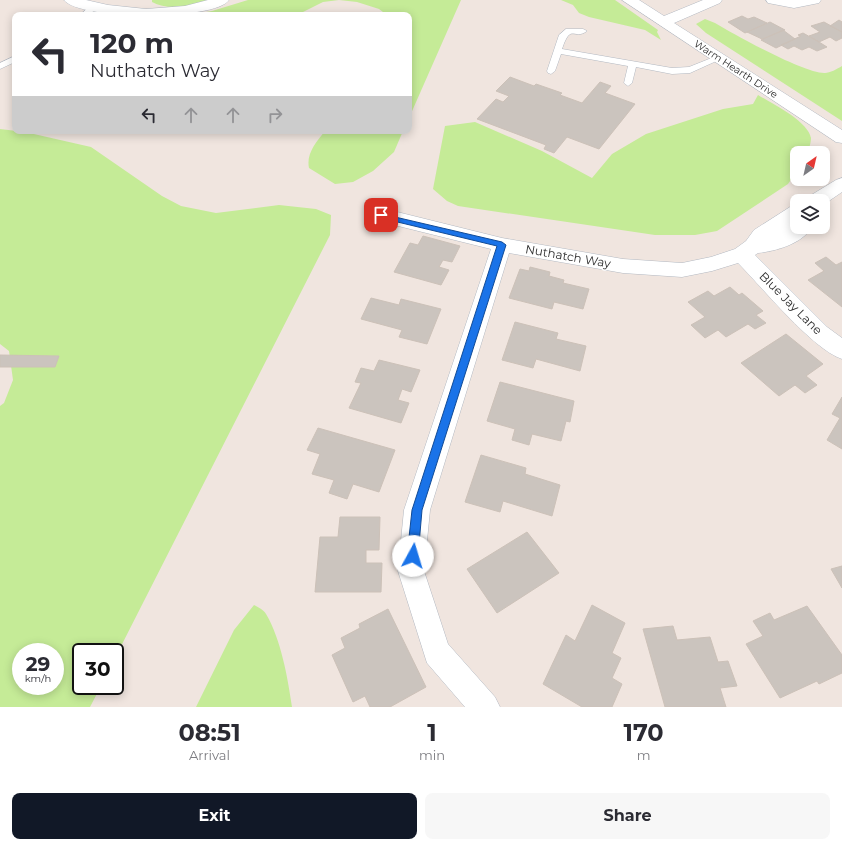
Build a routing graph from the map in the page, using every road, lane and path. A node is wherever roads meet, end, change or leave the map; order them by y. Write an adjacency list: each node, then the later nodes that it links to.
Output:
1 (71, 0): 7 (street)
2 (222, 0): 7 (street)
3 (629, 0): 8 (street, Warm Hearth Drive)
4 (715, 0): 8 (street)
5 (773, 0): 6 (street)
6 (814, 0)
7 (89, 12)
8 (663, 22): 11 (street, Warm Hearth Drive)
9 (583, 31): 10 (lane)
10 (558, 51): 13 (lane); 15 (lane)
11 (719, 58): 13 (lane); 17 (street, Warm Hearth Drive)
12 (12, 60): 14 (lane)
13 (633, 64): 16 (lane)
14 (0, 66)
15 (551, 71)
16 (628, 83)
17 (842, 138)
18 (842, 184): 19 (street)
19 (826, 194)
20 (842, 202): 21 (street)
21 (830, 210)
22 (381, 215): 25 (street, Nuthatch Way)
23 (790, 216): 26 (street)
24 (791, 234): 26 (street, Nuthatch Way)
25 (502, 245): 26 (street, Nuthatch Way); 28 (street)
26 (748, 250): 27 (street, Blue Jay Lane)
27 (842, 350)
28 (485, 707)

